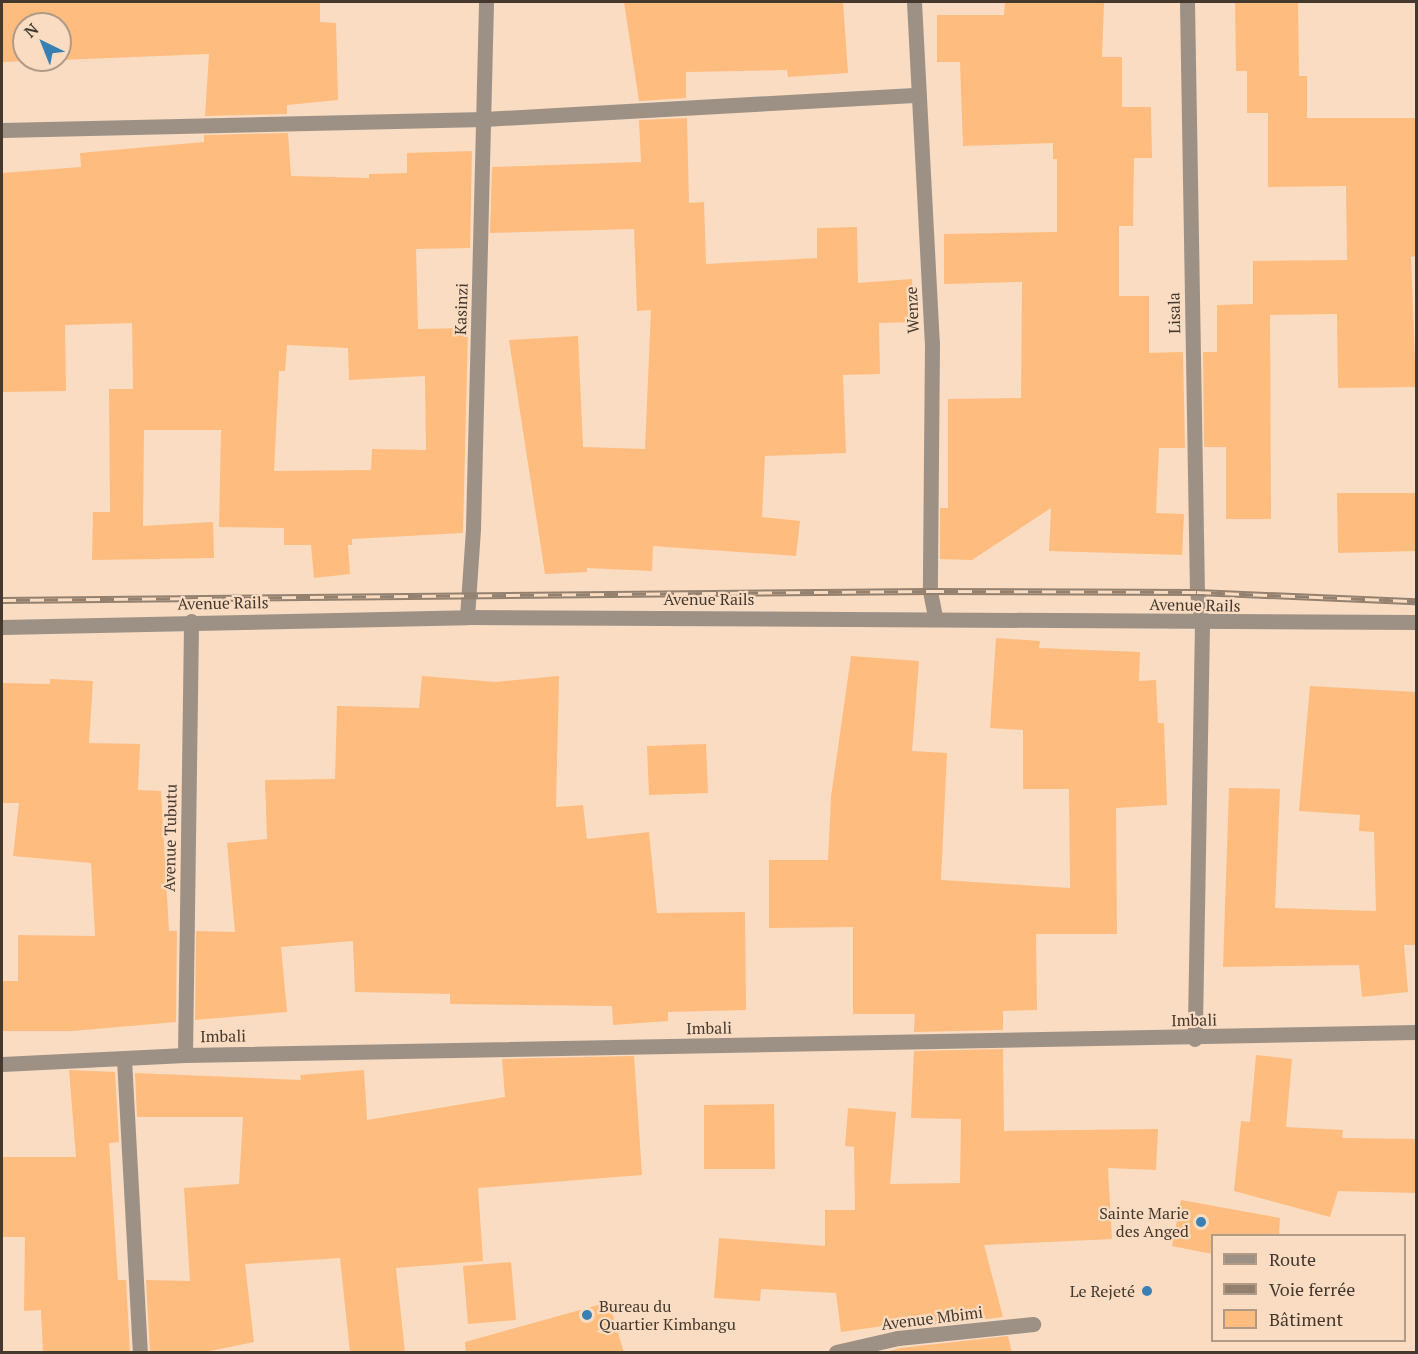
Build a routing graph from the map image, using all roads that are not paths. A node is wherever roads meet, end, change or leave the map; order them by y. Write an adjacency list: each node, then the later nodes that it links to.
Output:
1 (486, 2): 5 (street, Kasinzi)
2 (914, 2): 4 (street, Wenze)
3 (1187, 2): 11 (street, Lisala)
4 (918, 95): 5 (street); 7 (street, Wenze)
5 (484, 119): 6 (street); 8 (street, Kasinzi)
6 (2, 130)
7 (935, 616): 8 (street, Avenue Rails); 11 (street, Avenue Rails)
8 (466, 617): 9 (street, Avenue Rails)
9 (191, 621): 12 (street, Avenue Rails); 15 (street, Avenue Tubutu)
10 (1416, 622): 11 (street, Avenue Rails)
11 (1202, 624): 14 (street, Lisala)
12 (2, 627)
13 (1416, 1032): 14 (street, Imbali)
14 (1195, 1039): 15 (street, Imbali)
15 (185, 1055): 16 (street, Imbali)
16 (124, 1059): 17 (street, Imbali); 19 (street)
17 (2, 1064)
18 (1033, 1324): 20 (street, Avenue Mbimi)
19 (140, 1353)
20 (836, 1353)

